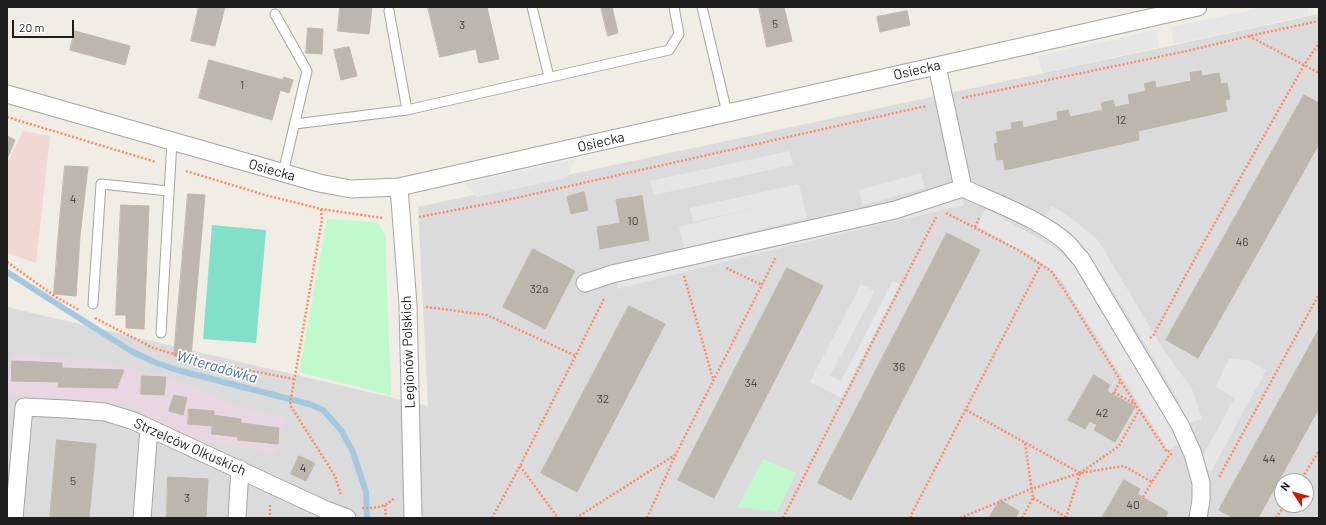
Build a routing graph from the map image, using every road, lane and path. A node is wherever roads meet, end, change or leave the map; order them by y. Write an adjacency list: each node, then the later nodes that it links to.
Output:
1 (532, 7): 13 (lane)
2 (674, 7): 13 (lane)
3 (702, 7): 17 (lane)
4 (1198, 7): 11 (street, Osiecka)
5 (388, 11): 16 (lane)
6 (276, 14): 19 (lane)
7 (1319, 22): 8 (path)
8 (1249, 36): 10 (path); 15 (path)
9 (1319, 43): 10 (path)
10 (1304, 65): 12 (path); 41 (path)
11 (937, 66): 15 (street); 17 (street, Osiecka)
12 (1319, 73)
13 (549, 77): 16 (lane)
14 (7, 94): 20 (street, Osiecka)
15 (945, 102): 24 (street); 29 (path)
16 (407, 110): 19 (lane)
17 (726, 113): 23 (street, Osiecka)
18 (7, 117): 21 (path)
19 (295, 124): 22 (lane)
20 (172, 141): 21 (lane); 22 (street, Osiecka)
21 (171, 166): 25 (lane); 26 (path)
22 (283, 173): 23 (street, Osiecka)
23 (399, 187): 29 (street, Legionów Polskich)
24 (964, 188): 34 (street); 41 (street)
25 (169, 191): 38 (lane); 40 (lane)
26 (321, 209): 29 (path); 62 (path)
27 (940, 210): 31 (path)
28 (936, 217): 77 (path)
29 (402, 221): 39 (street, Legionów Polskich)
30 (777, 255): 35 (path)
31 (1041, 264): 44 (path); 46 (path)
32 (723, 267): 35 (path)
33 (683, 272): 43 (path)
34 (585, 283)
35 (762, 285): 43 (path)
36 (608, 292): 42 (path)
37 (1319, 294): 56 (path)
38 (93, 304)
39 (408, 304): 42 (path); 72 (street, Legionów Polskich)
40 (161, 333)
41 (1134, 348): 81 (street)
42 (576, 356): 52 (path)
43 (714, 380): 51 (path)
44 (1121, 380): 45 (path); 45 (path)
45 (1136, 405): 47 (path)
46 (966, 410): 49 (path); 78 (path)
47 (1139, 410): 54 (path); 57 (path)
48 (149, 428): 53 (street, Strzelców Olkuskich); 67 (street, Strzelców Olkuskich); 68 (street)
49 (1025, 443): 54 (path); 58 (path)
50 (1319, 451): 55 (path)
51 (676, 454): 75 (path); 76 (path)
52 (520, 466): 73 (path); 74 (path)
53 (240, 470): 65 (street, Strzelców Olkuskich); 69 (street)
54 (1080, 473): 57 (path); 58 (path); 66 (path)
55 (1305, 473)
56 (1217, 480)
57 (1152, 482): 59 (path)
58 (1031, 488): 61 (path); 79 (path)
59 (1143, 497)
60 (270, 498): 70 (path)
61 (1033, 498): 66 (path); 80 (path)
62 (343, 501)
63 (385, 505): 71 (path)
64 (376, 508): 65 (path)
65 (352, 513)
66 (1066, 517)
67 (14, 518)
68 (142, 518)
69 (237, 518)
70 (270, 518)
71 (386, 518)
72 (413, 518)
73 (492, 518)
74 (558, 518)
75 (576, 518)
76 (647, 518)
77 (783, 518)
78 (911, 518)
79 (960, 518)
80 (1022, 518)
81 (1198, 518)

